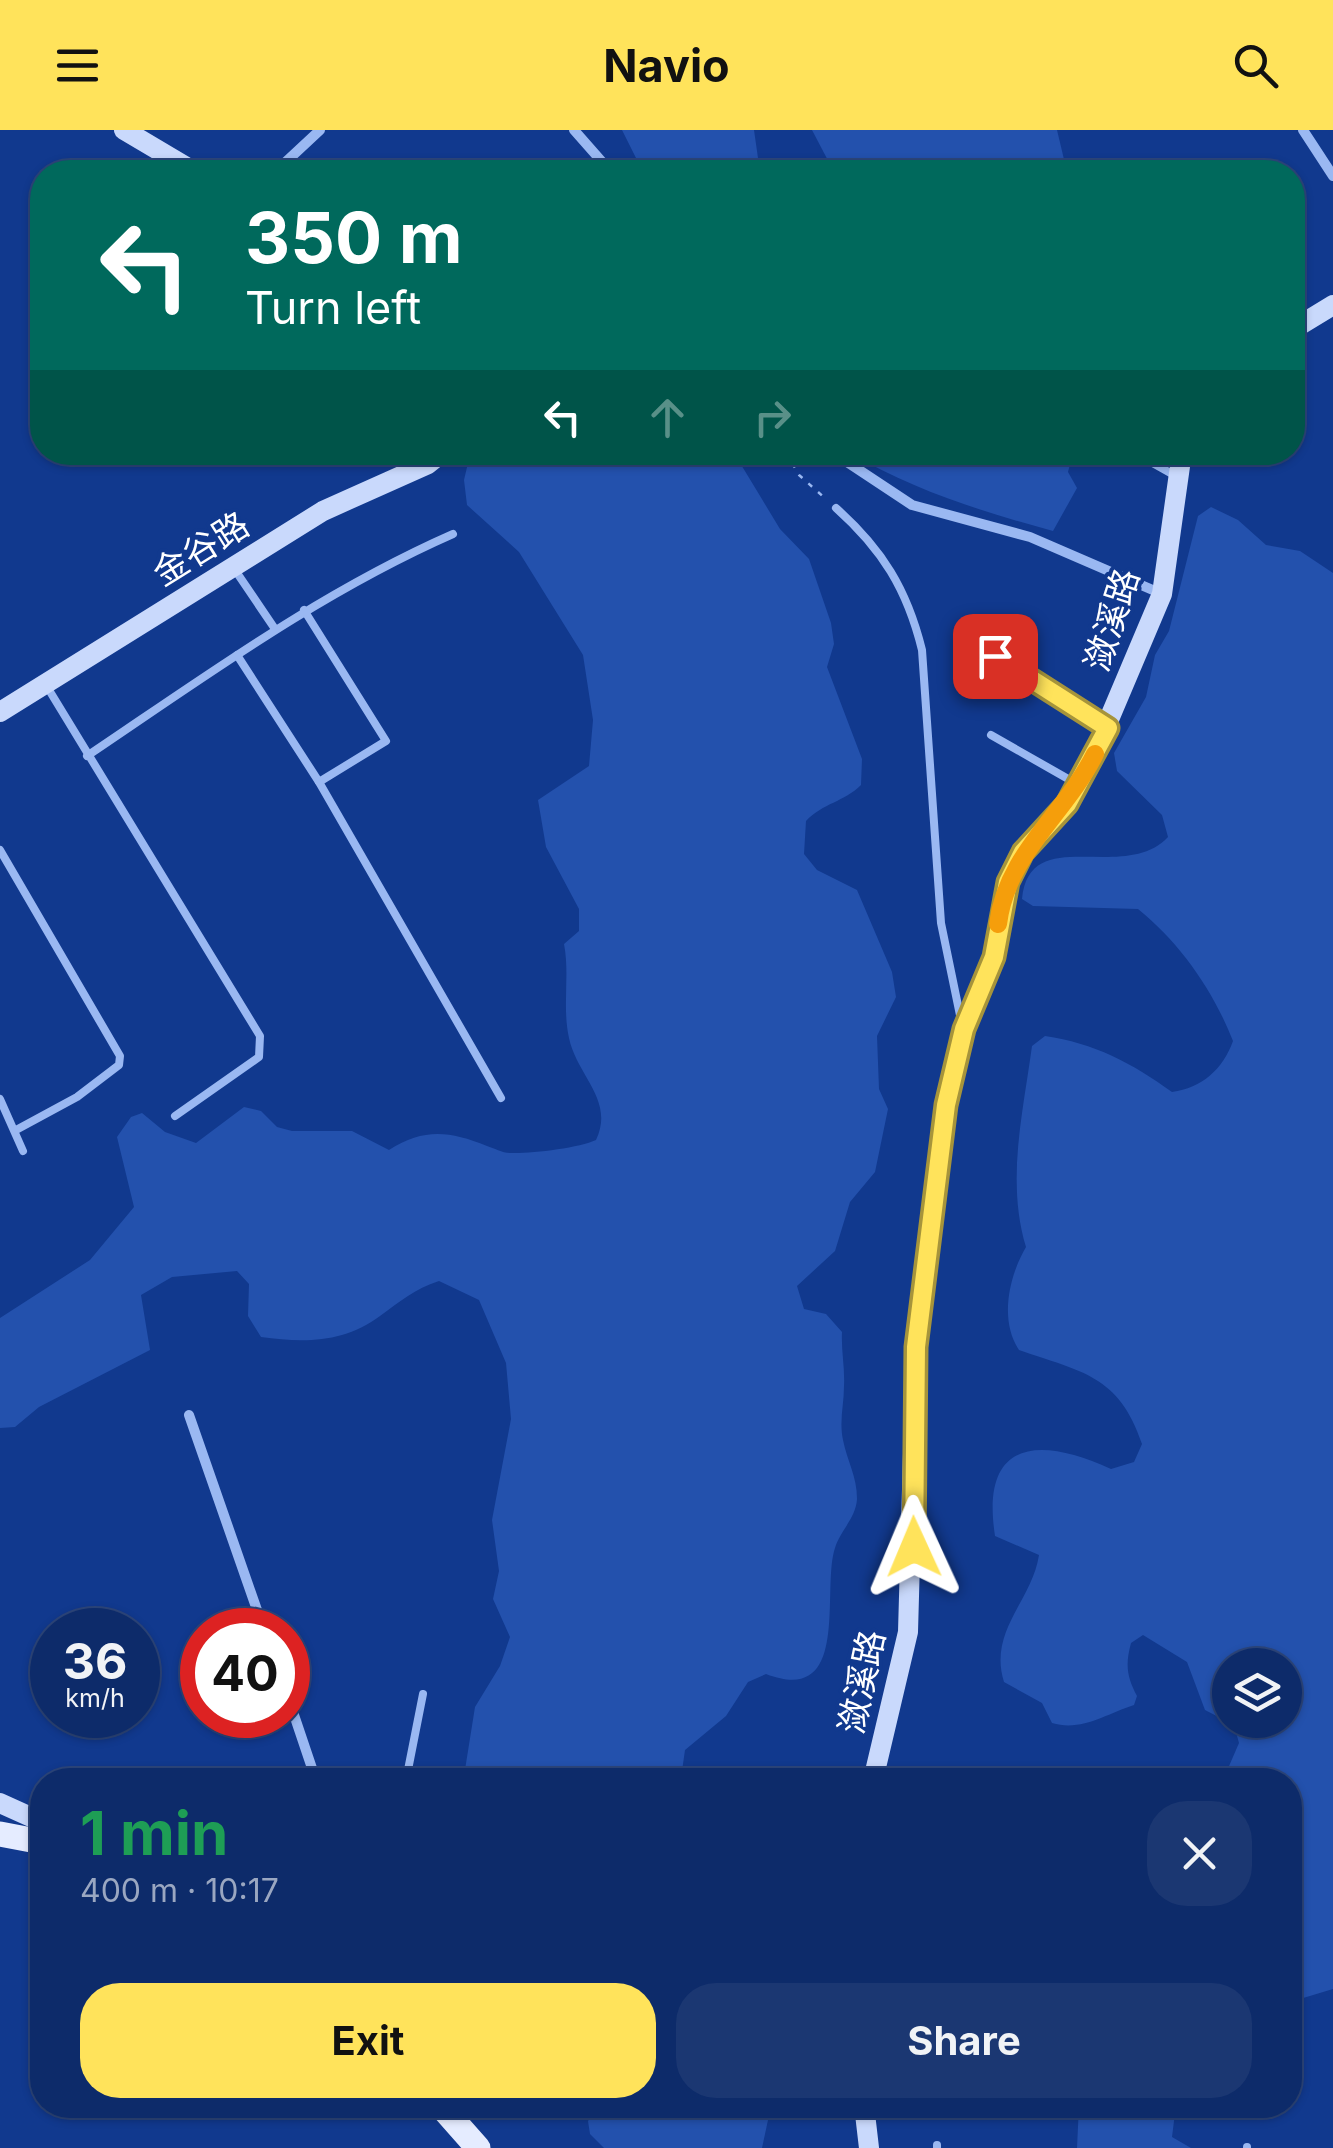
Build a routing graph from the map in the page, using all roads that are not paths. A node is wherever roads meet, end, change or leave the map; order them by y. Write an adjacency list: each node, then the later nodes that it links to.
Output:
1 (124, 130): 5 (street)
2 (320, 130): 6 (street)
3 (574, 130): 7 (street)
4 (1303, 130): 8 (street)
5 (175, 160)
6 (289, 160)
7 (600, 160)
8 (1333, 176)
9 (1333, 305): 10 (street)
10 (1305, 322)
11 (426, 465): 18 (street, 金谷路)
12 (852, 465): 19 (street)
13 (1156, 465): 15 (lane)
14 (1180, 465): 15 (street, 潋溪路)
15 (1178, 477): 19 (street, 潋溪路)
16 (836, 508): 32 (lane)
17 (453, 534): 20 (lane)
18 (233, 568): 21 (lane); 24 (street, 金谷路)
19 (1162, 594): 26 (street, 潋溪路)
20 (304, 610): 21 (lane); 29 (lane)
21 (275, 629): 22 (lane)
22 (237, 655): 28 (lane); 29 (lane)
23 (995, 656): 26 (lane)
24 (46, 684): 25 (street, 金谷路); 28 (lane)
25 (0, 712)
26 (1108, 728): 30 (street, 潋溪路)
27 (991, 735): 30 (lane)
28 (87, 756): 35 (lane)
29 (318, 782): 33 (lane)
30 (1077, 784): 32 (street, 潋溪路)
31 (0, 850): 36 (lane)
32 (964, 1029): 44 (street, 潋溪路)
33 (502, 1098)
34 (0, 1099): 36 (lane)
35 (174, 1116)
36 (16, 1130): 37 (lane)
37 (23, 1152)
38 (189, 1416): 39 (street)
39 (256, 1608)
40 (423, 1694): 43 (lane)
41 (302, 1738): 42 (street)
42 (312, 1768)
43 (408, 1768)
44 (876, 1768)
45 (0, 1803): 46 (street)
46 (30, 1817)
47 (0, 1834): 48 (main road)
48 (30, 1840)
49 (451, 2118): 51 (main road)
50 (866, 2118): 52 (street)
51 (478, 2148)
52 (869, 2148)

